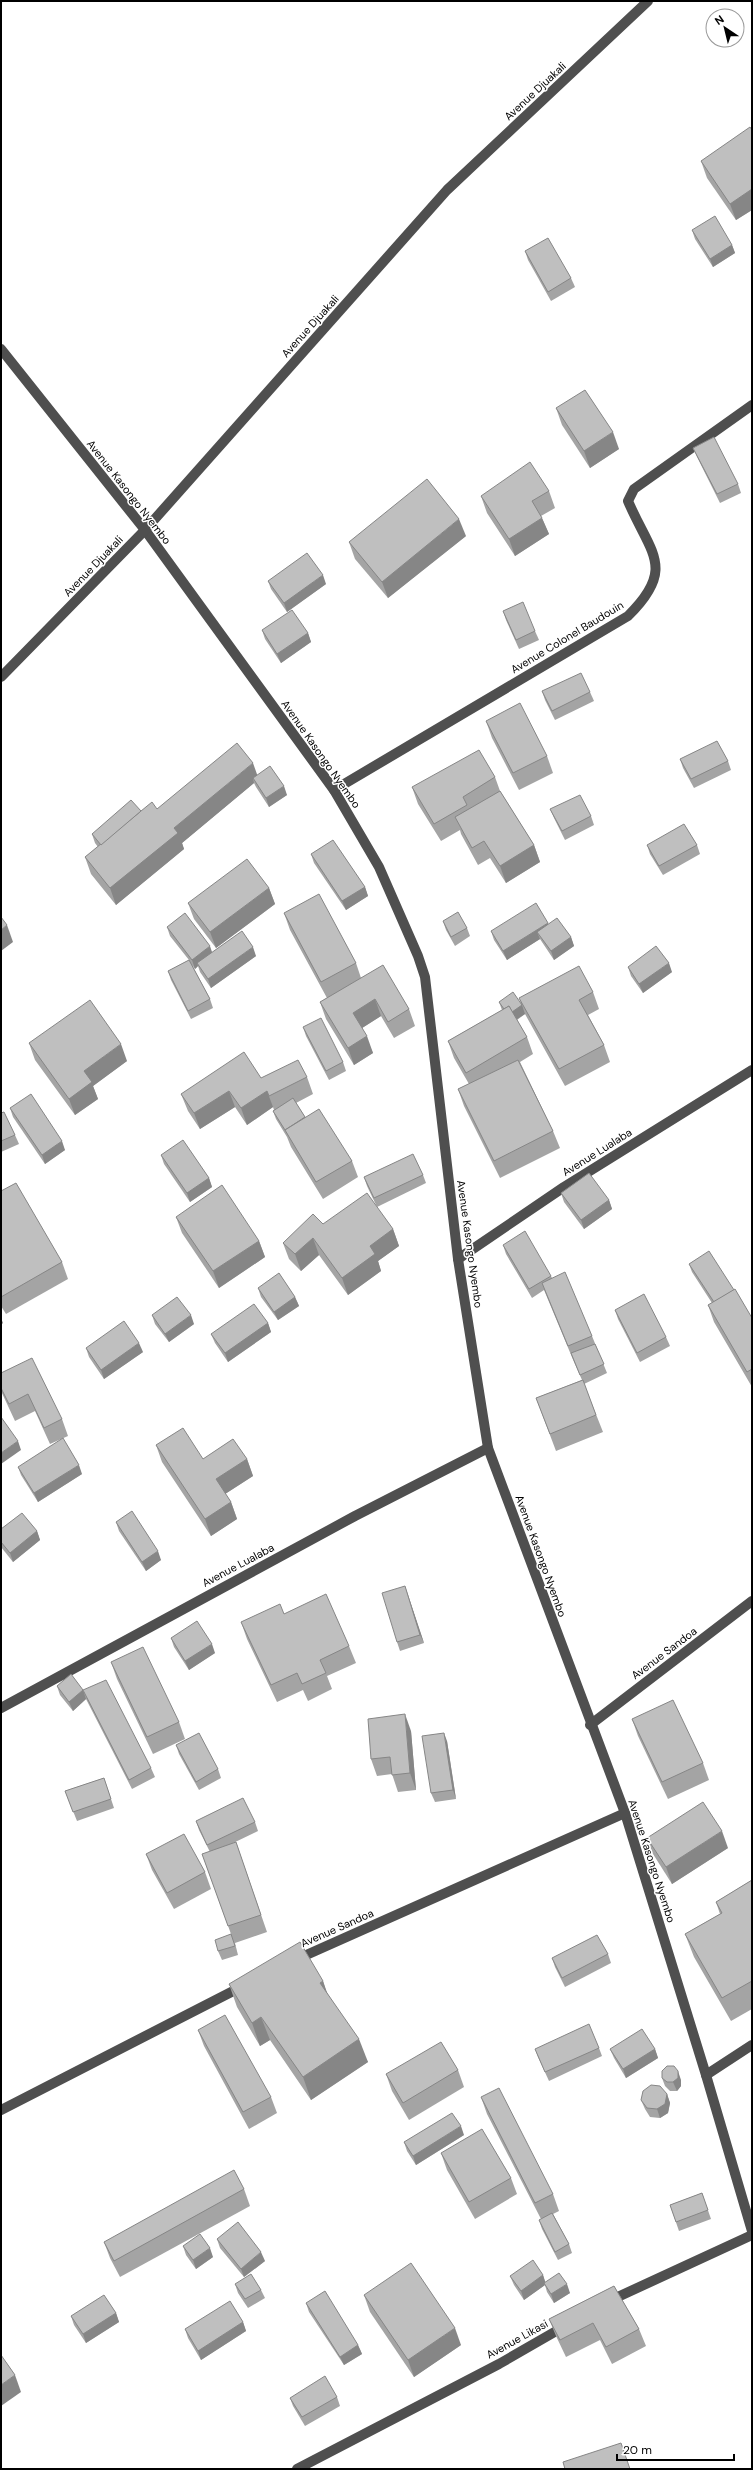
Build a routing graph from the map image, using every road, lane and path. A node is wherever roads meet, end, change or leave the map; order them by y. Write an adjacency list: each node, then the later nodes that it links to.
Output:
1 (648, 1): 4 (street, Avenue Djuakali)
2 (1, 349): 4 (street, Avenue Kasongo Nyembo)
3 (752, 405): 6 (street, Avenue Colonel Baudouin)
4 (145, 530): 5 (street, Avenue Djuakali); 6 (street, Avenue Kasongo Nyembo)
5 (1, 677)
6 (334, 790): 8 (street, Avenue Kasongo Nyembo)
7 (752, 1070): 8 (street, Avenue Lualaba)
8 (458, 1259): 9 (street, Avenue Kasongo Nyembo)
9 (488, 1448): 11 (street, Avenue Lualaba); 12 (street, Avenue Kasongo Nyembo)
10 (752, 1601): 12 (street, Avenue Sandoa)
11 (1, 1708)
12 (590, 1725): 13 (street, Avenue Kasongo Nyembo)
13 (625, 1813): 14 (street, Avenue Sandoa); 17 (street, Avenue Kasongo Nyembo)
14 (286, 1965)
15 (250, 1983): 18 (street)
16 (752, 2045): 17 (street)
17 (706, 2075): 19 (street, Avenue Kasongo Nyembo)
18 (1, 2110)
19 (752, 2231)
20 (752, 2235): 21 (street)
21 (600, 2306)
22 (573, 2322): 23 (street, Avenue Likasi)
23 (297, 2469)

